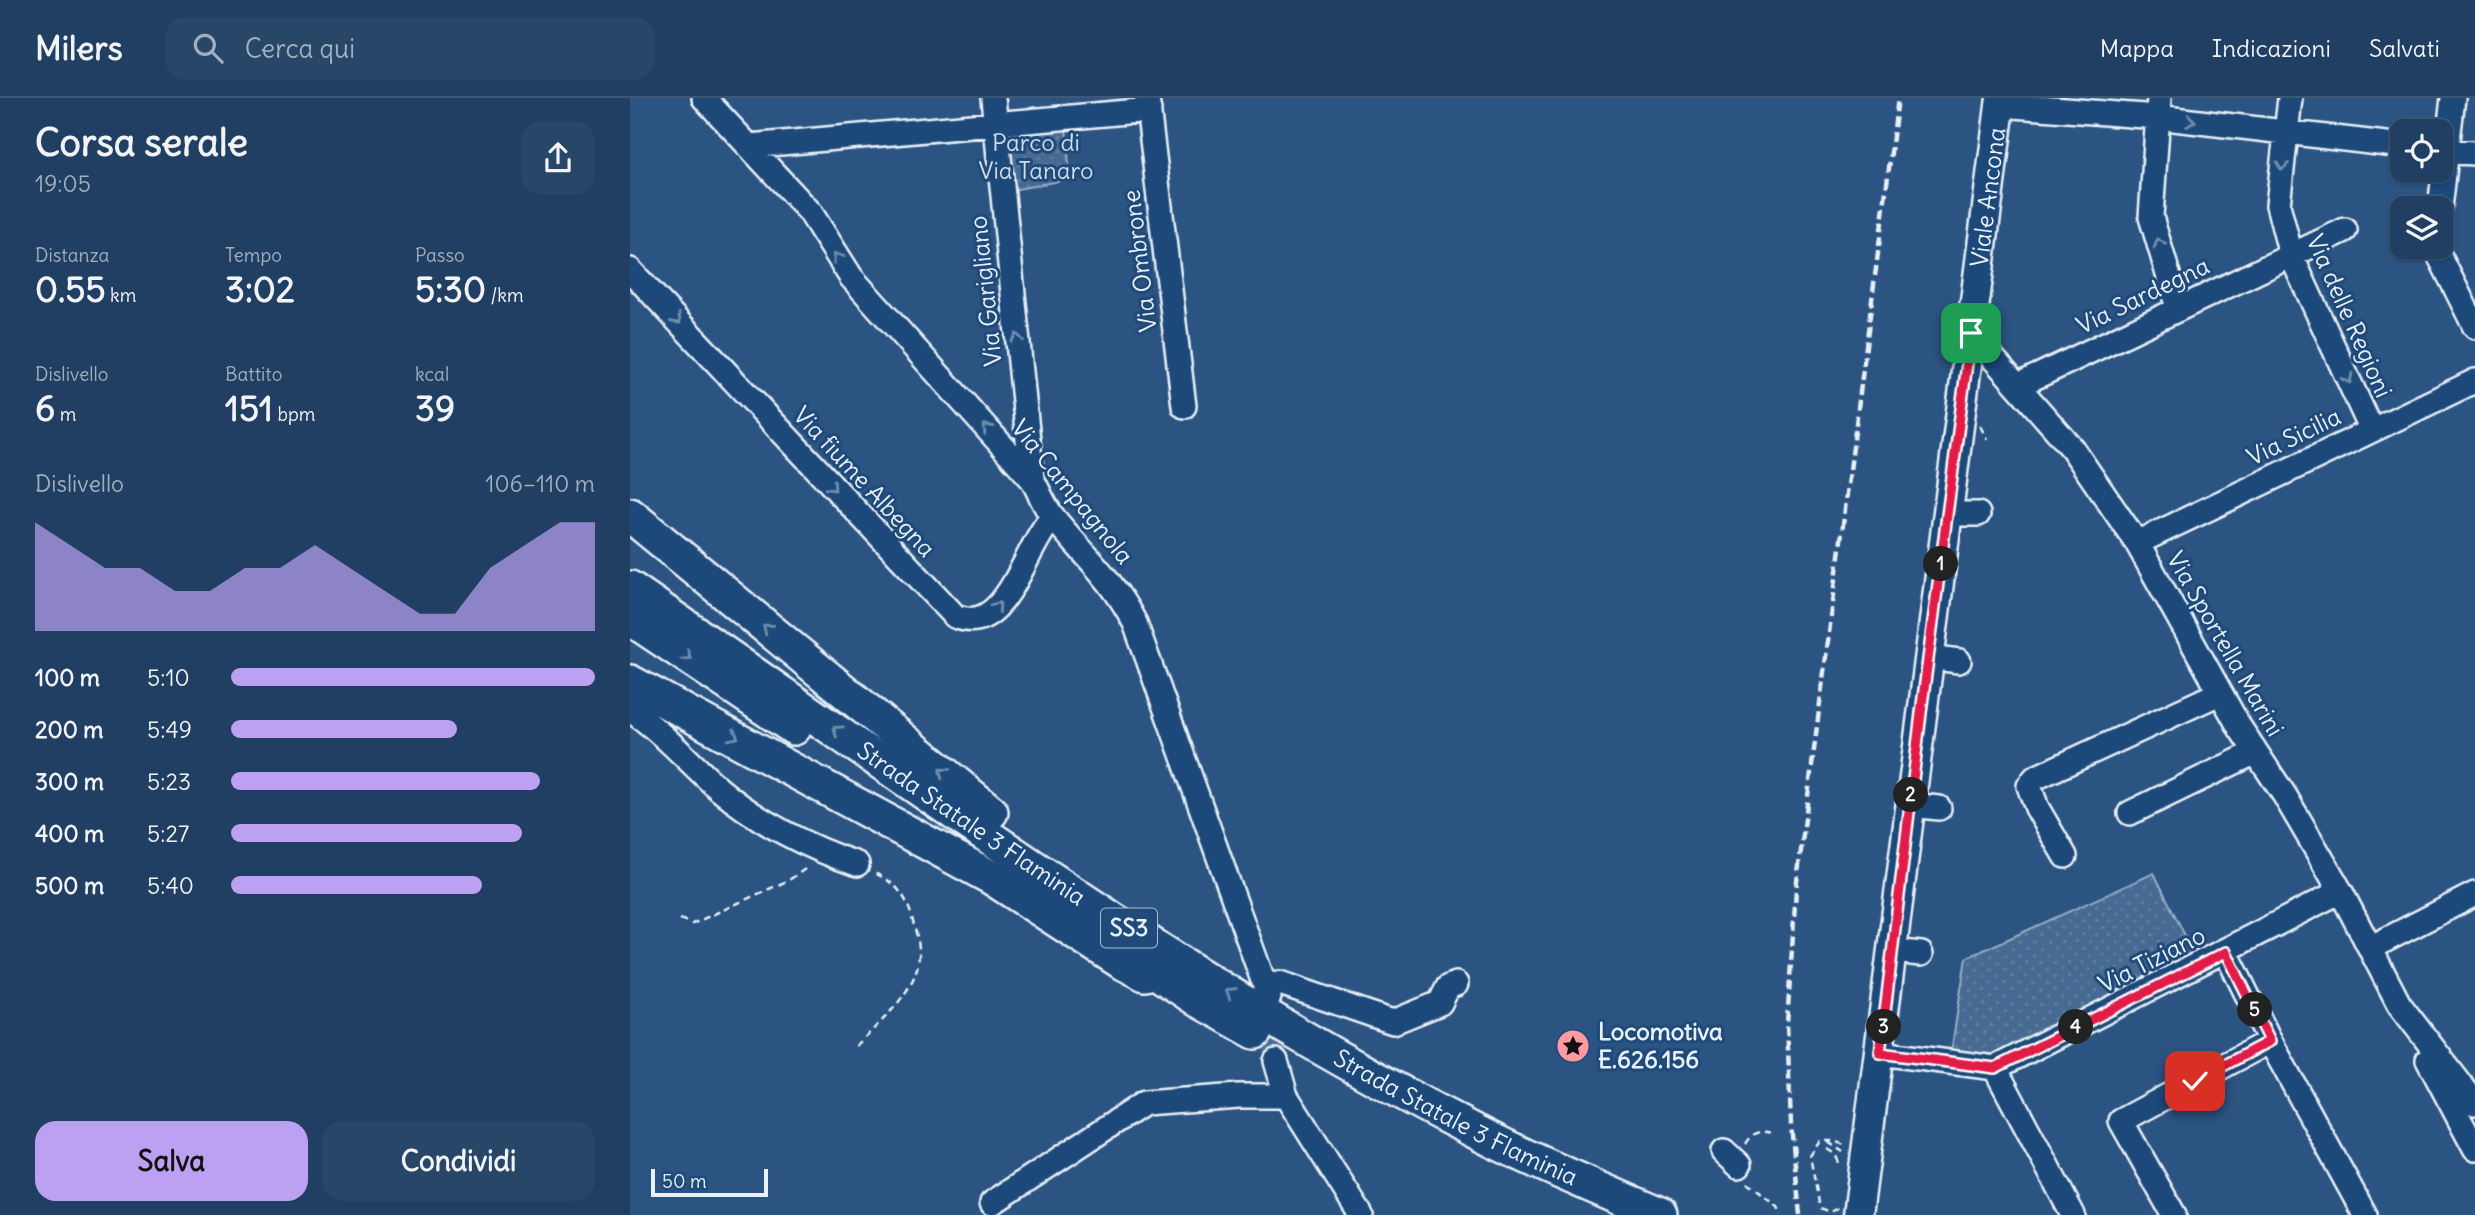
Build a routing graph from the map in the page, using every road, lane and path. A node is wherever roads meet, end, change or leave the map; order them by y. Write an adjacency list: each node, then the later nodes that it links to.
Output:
1 (704, 98): 12 (street, Via Campagnola)
2 (993, 98): 9 (street, Via Garigliano)
3 (2290, 98): 10 (street, Via delle Regioni)
4 (2453, 98): 8 (street)
5 (2001, 101): 7 (street); 21 (main road, Viale Ancona)
6 (1148, 104): 9 (street); 24 (street, Via Ombrone)
7 (2158, 107): 10 (street, one-way to 10); 19 (street, one-way to 7)
8 (2449, 119)
9 (995, 126): 12 (street); 28 (street, Via Garigliano, one-way to 9)
10 (2286, 133): 11 (street); 16 (street, Via delle Regioni, one-way to 16)
11 (2390, 145)
12 (749, 146): 28 (street, Via Campagnola, one-way to 12)
13 (2453, 152): 14 (street)
14 (2475, 153)
15 (2345, 230): 16 (street, Via Sardegna)
16 (2291, 255): 19 (street, Via Sardegna); 26 (street, Via delle Regioni, one-way to 26)
17 (2441, 259): 20 (street)
18 (630, 270): 32 (street, Via fiume Albegna, one-way to 32)
19 (2178, 309): 23 (street, Via Sardegna)
20 (2475, 327)
21 (1971, 333): 23 (street, Via Sportella Marini); 29 (main road, Viale Ancona)
22 (2475, 381): 26 (street, Via Sicilia)
23 (2019, 385): 33 (street, Via Sportella Marini)
24 (1184, 407)
25 (1982, 426): 27 (path)
26 (2371, 429): 33 (street, Via Sicilia)
27 (1987, 439)
28 (1032, 479): 32 (street, Via Campagnola)
29 (1948, 514): 30 (street); 36 (main road, Viale Ancona)
30 (1978, 514)
31 (630, 515): 55 (highway, one-way to 31)
32 (1053, 517): 56 (street, Via Campagnola)
33 (2137, 543): 41 (street, Via Sportella Marini)
34 (630, 588): 55 (highway, Strada Statale 3 Flaminia / SS3, one-way to 34)
35 (630, 618): 57 (highway, Strada Statale 3 Flaminia / SS3, one-way to 57)
36 (1928, 657): 37 (street); 42 (main road, Viale Ancona)
37 (1959, 661)
38 (630, 682): 57 (highway, one-way to 57)
39 (2211, 697): 46 (street)
40 (630, 710): 45 (street)
41 (2256, 752): 44 (street); 51 (street, Via Sportella Marini)
42 (1910, 805): 43 (street); 52 (main road, Viale Ancona)
43 (1939, 808)
44 (2130, 813)
45 (820, 850): 47 (street); 50 (path)
46 (2065, 856)
47 (857, 864): 60 (path)
48 (2475, 894): 51 (street)
49 (2331, 897): 53 (street, Via Tiziano)
50 (680, 919)
51 (2370, 948): 58 (street, Via Sportella Marini)
52 (1893, 951): 54 (street); 61 (main road, Viale Ancona)
53 (2226, 952): 59 (street); 63 (street, Via Tiziano)
54 (1921, 954)
55 (1189, 966): 78 (highway, Strada Statale 3 Flaminia / SS3, one-way to 55)
56 (1456, 984)
57 (1198, 1000): 77 (highway, Strada Statale 3 Flaminia / SS3)
58 (2399, 1004): 65 (street, Via Sportella Marini); 69 (street, Via Sportella Marini)
59 (2270, 1041): 80 (street); 81 (street)
60 (856, 1046)
61 (1880, 1053): 63 (street); 75 (main road, Viale Ancona)
62 (1276, 1061): 64 (street)
63 (1995, 1068): 79 (street)
64 (1286, 1096): 74 (street); 76 (street)
65 (2475, 1103)
66 (1826, 1141): 67 (path); 70 (path); 75 (path)
67 (1850, 1147)
68 (1827, 1149): 72 (path)
69 (2475, 1149)
70 (1842, 1151)
71 (1735, 1166): 73 (path)
72 (1840, 1180)
73 (1752, 1188)
74 (992, 1203)
75 (1848, 1211)
76 (1361, 1215)
77 (1607, 1215)
78 (1660, 1215)
79 (2073, 1215)
80 (2174, 1215)
81 (2365, 1215)

